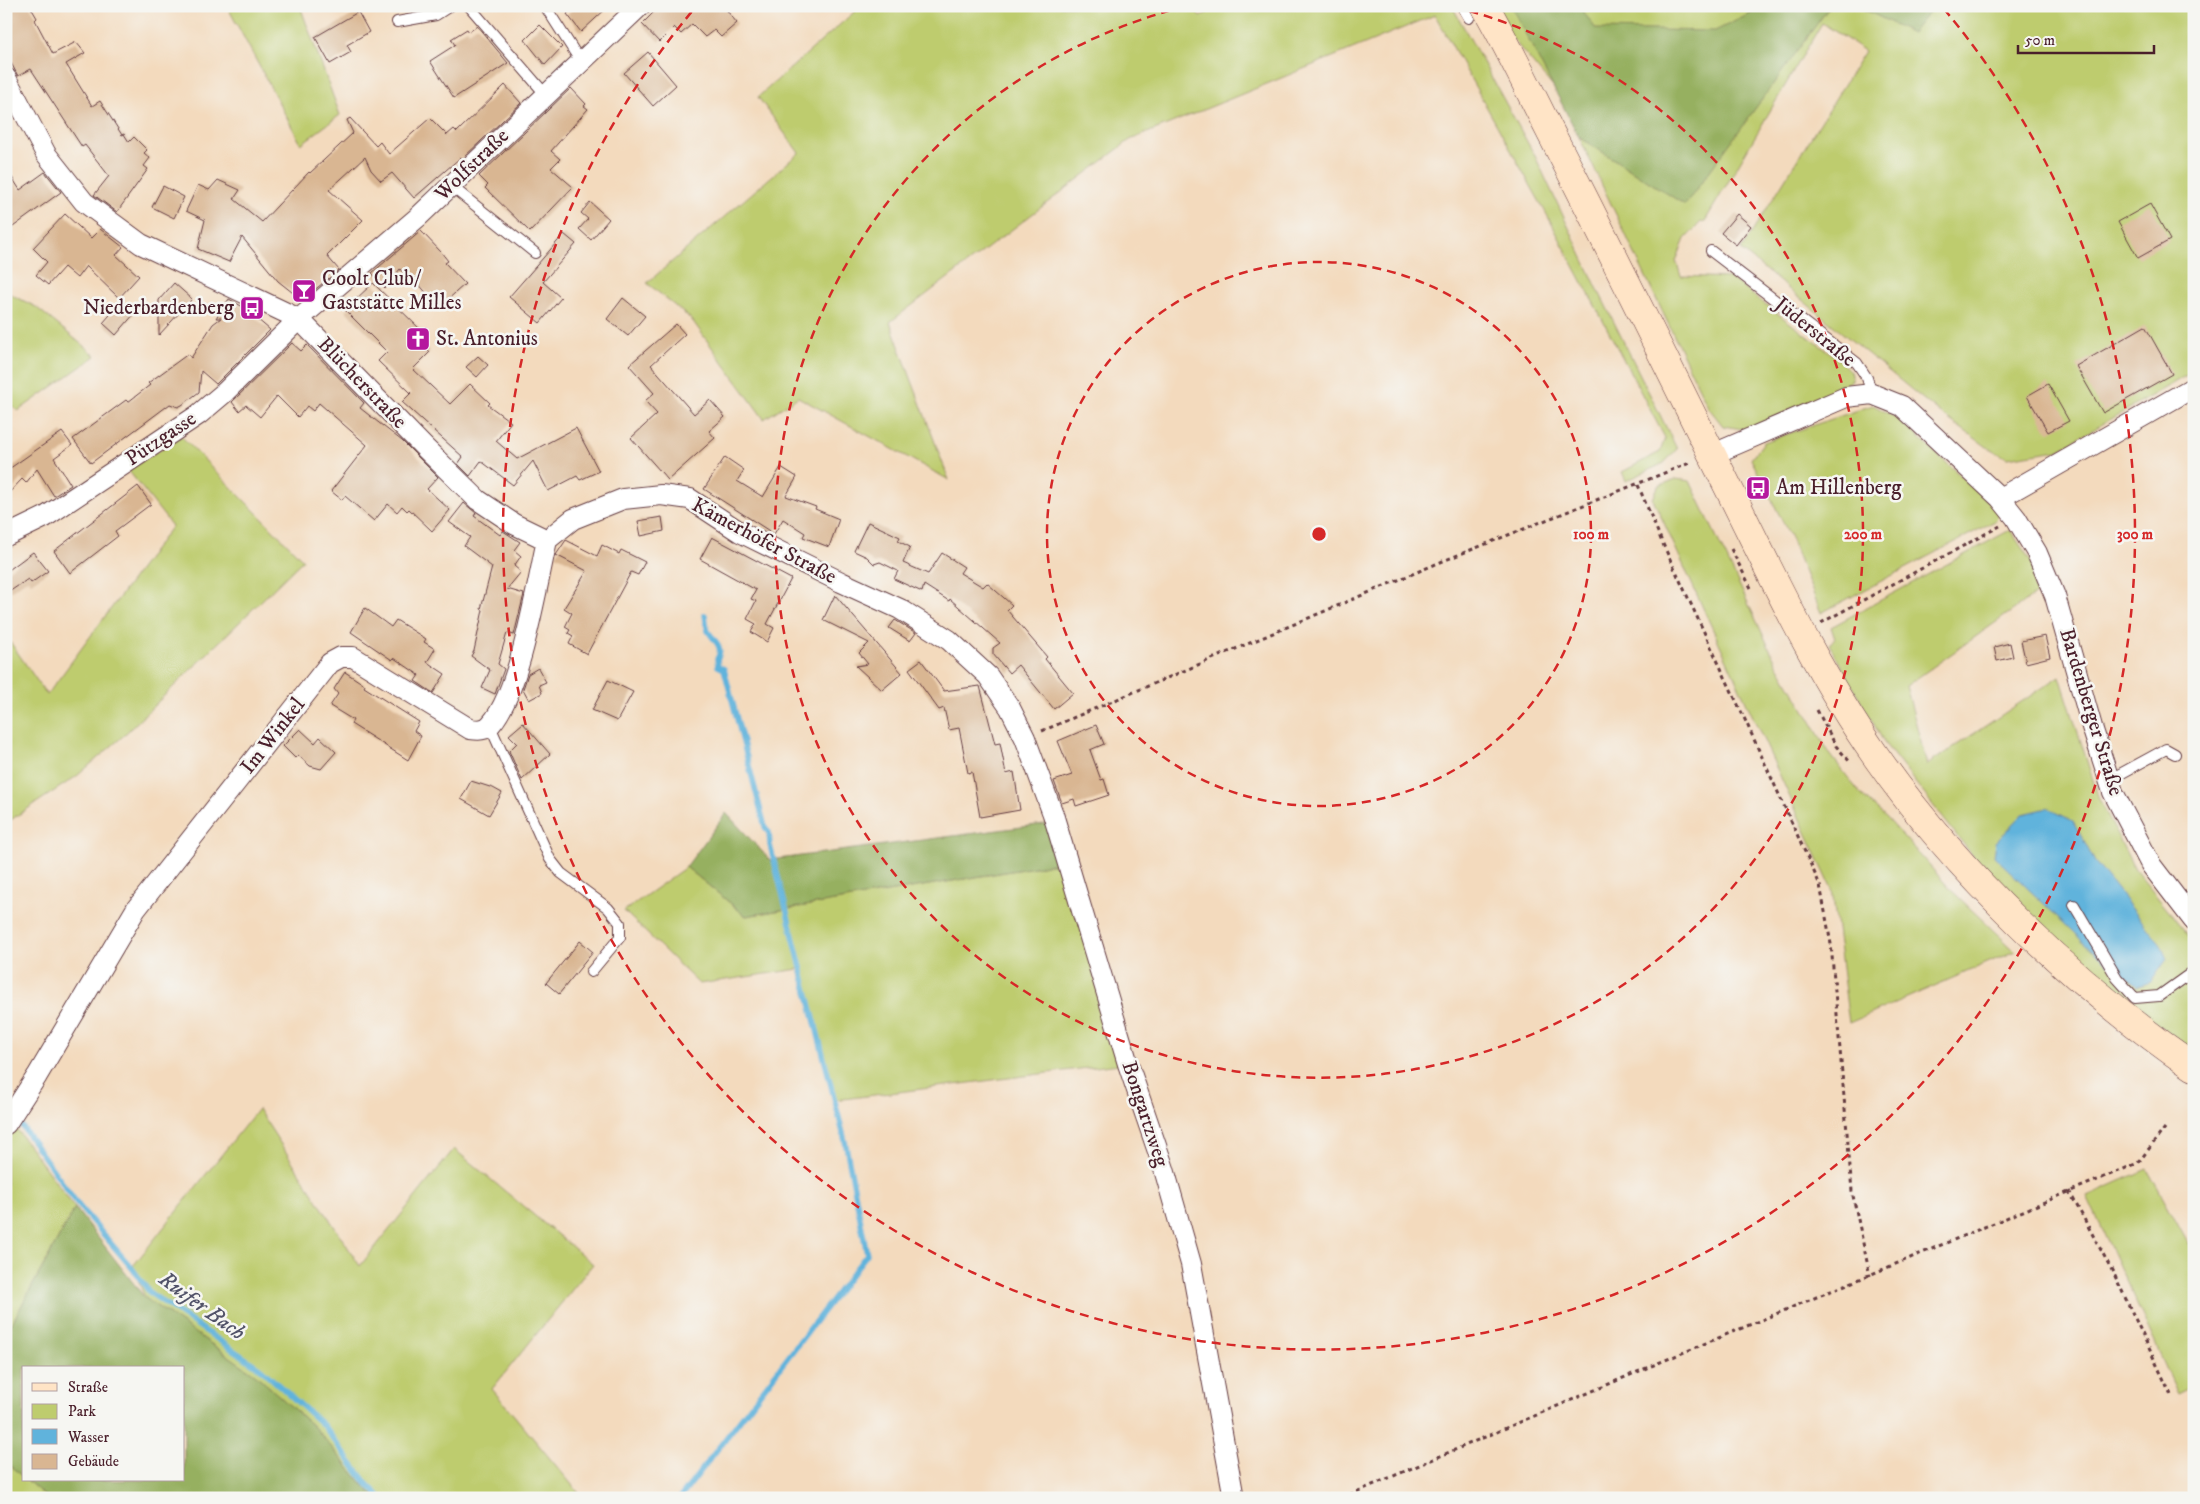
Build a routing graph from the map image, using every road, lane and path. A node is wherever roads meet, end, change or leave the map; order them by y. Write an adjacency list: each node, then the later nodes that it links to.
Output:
1 (450, 6): 7 (lane)
2 (469, 6): 10 (lane)
3 (544, 6): 8 (lane)
4 (640, 6): 8 (street, Wolfstraße)
5 (1462, 6): 6 (lane)
6 (1477, 12): 17 (main road)
7 (397, 22)
8 (581, 62): 10 (street, Wolfstraße)
9 (6, 78): 14 (street)
10 (546, 95): 11 (street, Wolfstraße)
11 (451, 186): 13 (lane); 14 (street, Wolfstraße)
12 (1711, 251): 16 (lane, Jüderstraße)
13 (535, 253)
14 (299, 319): 21 (street, Pützgasse); 22 (street, Blücherstraße)
15 (2194, 387): 19 (street)
16 (1872, 394): 17 (street); 19 (street)
17 (1701, 459): 18 (path); 23 (main road)
18 (1638, 485): 25 (path); 36 (path)
19 (2000, 498): 20 (street, Bardenberger Straße)
20 (2016, 518): 23 (path); 27 (street, Bardenberger Straße)
21 (6, 536)
22 (547, 540): 24 (street); 25 (street, Kämerhöfer Straße)
23 (1808, 646): 32 (main road)
24 (490, 726): 31 (lane); 33 (street, Im Winkel)
25 (1025, 738): 38 (street, Bongartzweg)
26 (2175, 754): 27 (lane)
27 (2109, 780): 29 (street, Bardenberger Straße)
28 (2074, 905): 30 (lane)
29 (2194, 921)
30 (2194, 971)
31 (591, 972)
32 (2194, 1067)
33 (6, 1124)
34 (2165, 1128): 35 (path)
35 (2069, 1191): 36 (path); 37 (path)
36 (1870, 1276): 39 (path)
37 (2172, 1397)
38 (1234, 1498)
39 (1342, 1498)

